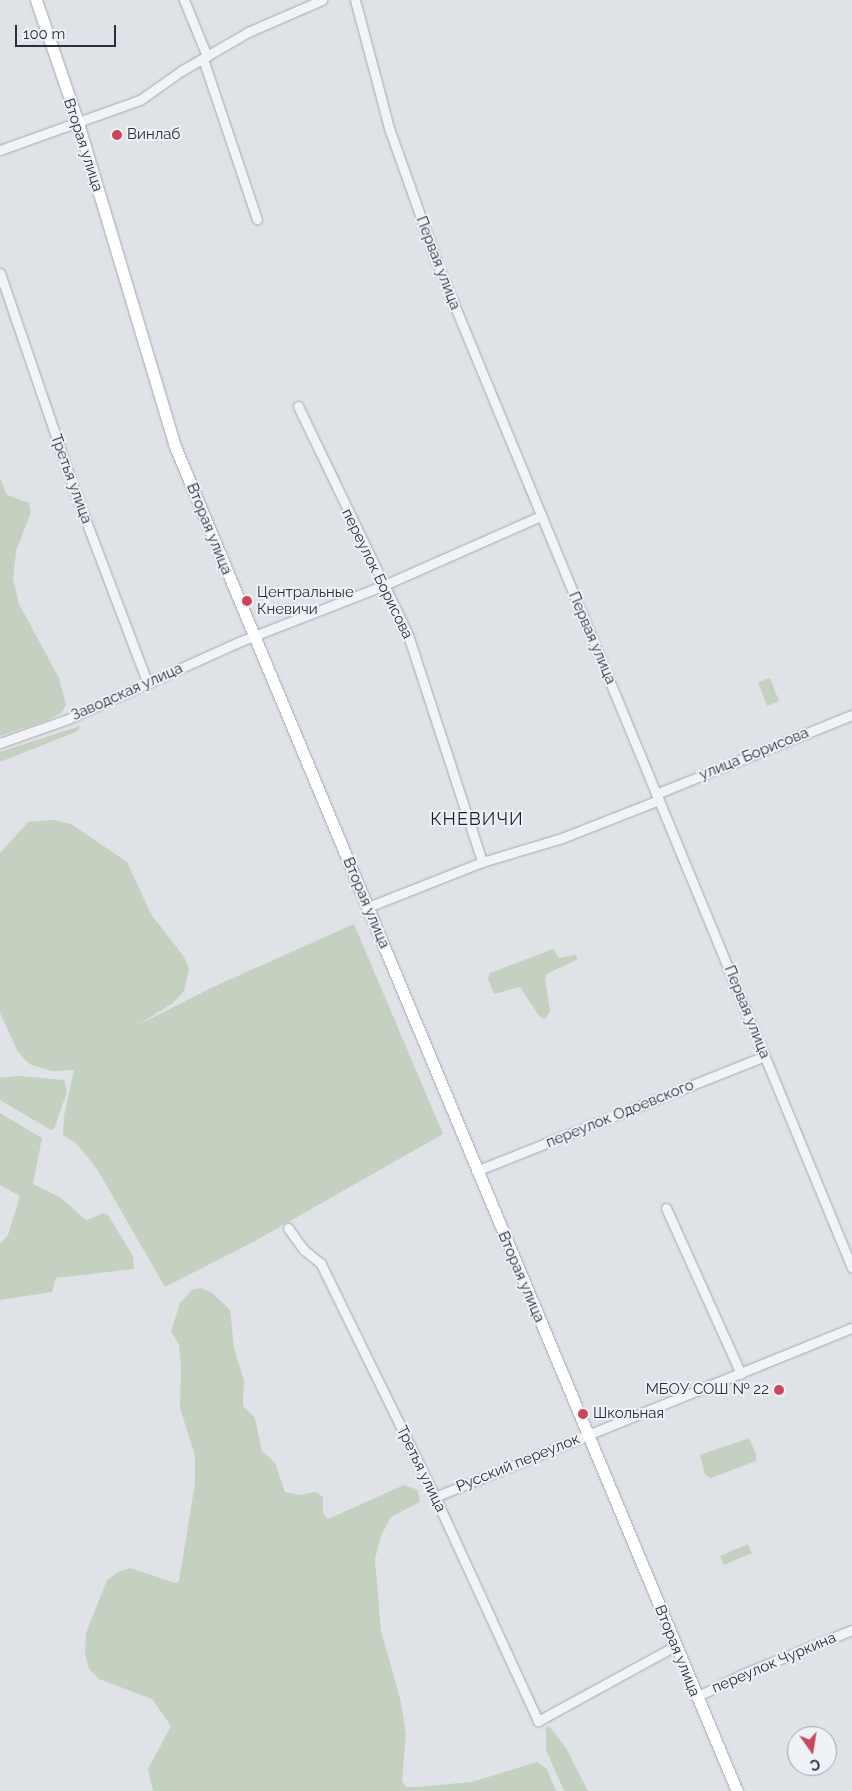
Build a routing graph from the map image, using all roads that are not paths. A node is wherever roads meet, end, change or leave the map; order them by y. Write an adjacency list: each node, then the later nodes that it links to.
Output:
1 (36, 0): 6 (main road, Вторая улица)
2 (184, 0): 5 (street)
3 (322, 0): 5 (street)
4 (355, 0): 11 (street, Первая улица)
5 (205, 57): 6 (street); 8 (street)
6 (78, 123): 7 (street); 13 (main road, Вторая улица)
7 (0, 150)
8 (257, 219)
9 (0, 272): 14 (street, Третья улица)
10 (298, 406): 12 (street, переулок Борисова)
11 (541, 516): 12 (street, Заводская улица); 17 (street, Первая улица)
12 (382, 586): 13 (street, Заводская улица); 18 (street, переулок Борисова)
13 (253, 636): 14 (street, Заводская улица); 19 (main road, Вторая улица)
14 (148, 684): 16 (street, Заводская улица)
15 (852, 715): 17 (street, улица Борисова)
16 (0, 743)
17 (658, 797): 18 (street); 20 (street, Первая улица)
18 (482, 862): 19 (street)
19 (368, 907): 21 (main road, Вторая улица)
20 (764, 1056): 21 (street, переулок Одоевского); 24 (street, Первая улица)
21 (476, 1171): 27 (main road, Вторая улица)
22 (666, 1208): 26 (street)
23 (288, 1228): 28 (street, Третья улица)
24 (852, 1268)
25 (852, 1328): 26 (street, Русский переулок)
26 (741, 1374): 27 (street, Русский переулок)
27 (588, 1436): 28 (street, Русский переулок); 30 (main road, Вторая улица)
28 (435, 1497): 30 (street, Третья улица)
29 (852, 1630): 31 (street, переулок Чуркина)
30 (675, 1646): 31 (main road, Вторая улица)
31 (696, 1697): 32 (main road, Вторая улица)
32 (737, 1791)

